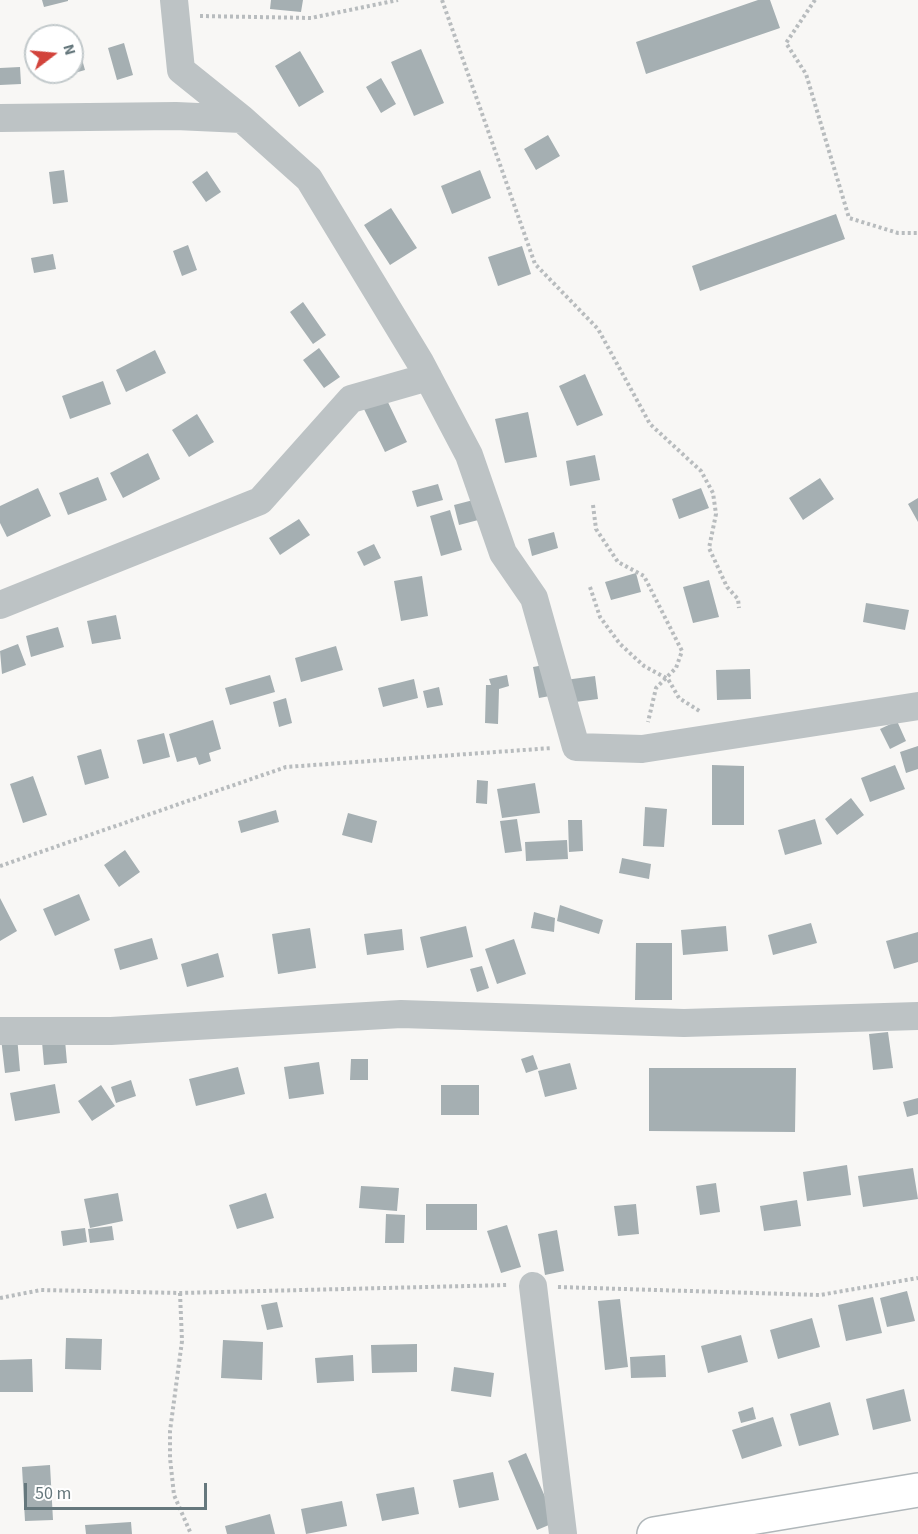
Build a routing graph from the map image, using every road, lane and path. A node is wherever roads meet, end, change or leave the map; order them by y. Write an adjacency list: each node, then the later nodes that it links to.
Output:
1 (398, 0): 4 (path)
2 (442, 0): 12 (path)
3 (815, 0): 7 (path)
4 (175, 8): 6 (street)
5 (0, 118): 6 (street)
6 (242, 119): 8 (street)
7 (918, 232)
8 (428, 377): 11 (street); 16 (street)
9 (593, 505): 13 (path)
10 (590, 587): 13 (path)
11 (0, 605)
12 (739, 608)
13 (668, 679): 15 (path); 17 (path)
14 (918, 706): 15 (street)
15 (725, 736): 17 (street)
16 (576, 747): 17 (street); 18 (path)
17 (642, 749)
18 (0, 866)
19 (918, 1017): 20 (street)
20 (0, 1031)
21 (918, 1278): 22 (path)
22 (533, 1286): 23 (path); 27 (street)
23 (180, 1293): 24 (path); 26 (path)
24 (0, 1298)
25 (918, 1490): 28 (street)
26 (190, 1534)
27 (563, 1534)
28 (654, 1534)

